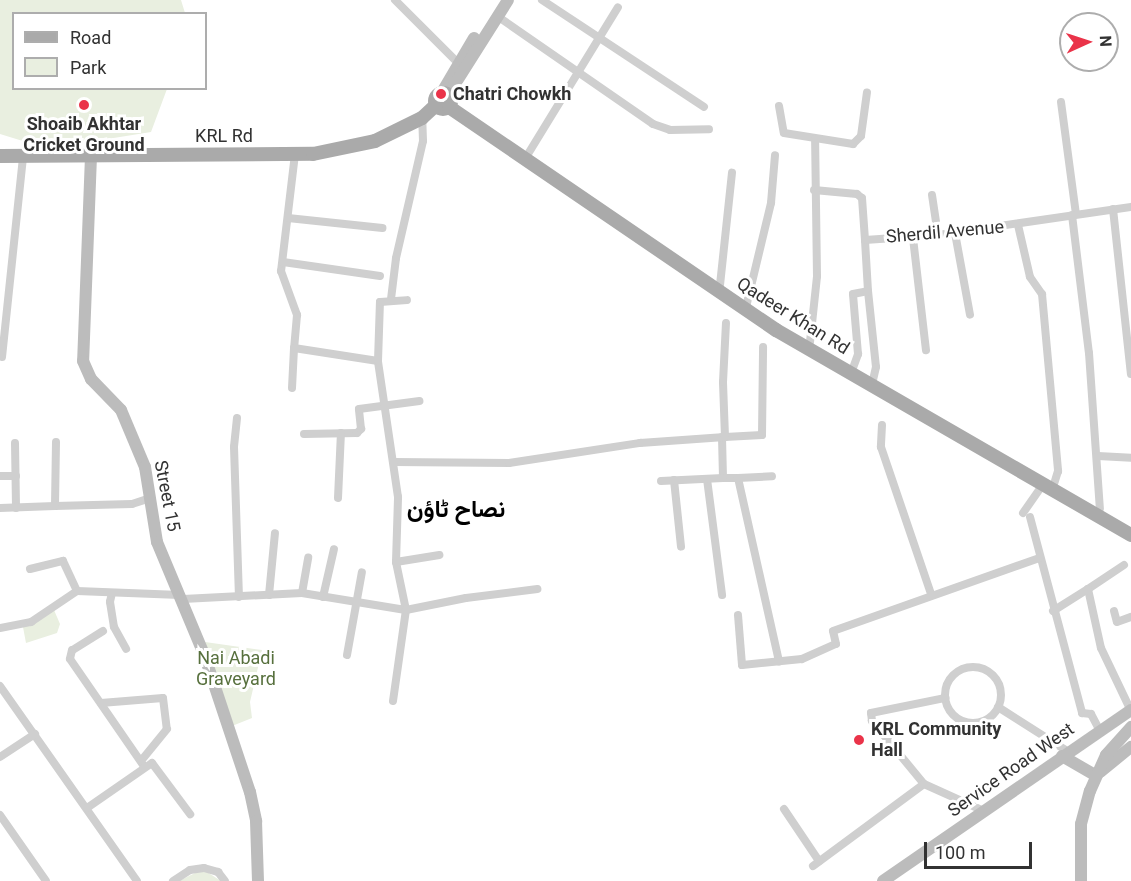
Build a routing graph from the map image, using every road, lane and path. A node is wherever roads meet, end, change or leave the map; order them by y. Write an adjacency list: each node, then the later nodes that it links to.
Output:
1 (395, 0): 8 (street)
2 (498, 0): 8 (street)
3 (508, 0): 11 (street)
4 (542, 0): 7 (street)
5 (618, 8): 7 (street)
6 (500, 18): 9 (street)
7 (599, 41): 9 (street); 14 (street)
8 (458, 63): 11 (street)
9 (579, 70): 16 (street); 19 (street)
10 (867, 92): 17 (street)
11 (445, 100): 15 (main road, KRL Rd); 19 (main road, Qadeer Khan Rd); 76 (main road, Qadeer Khan Rd)
12 (1061, 102): 29 (street)
13 (779, 106): 17 (street)
14 (704, 107)
15 (422, 118): 18 (main road, KRL Rd); 41 (street)
16 (709, 129)
17 (815, 139): 25 (street)
18 (295, 154): 22 (main road, KRL Rd); 30 (street)
19 (528, 154): 39 (main road, Qadeer Khan Rd)
20 (776, 154): 43 (street)
21 (0, 156): 23 (main road, KRL Rd)
22 (91, 156): 23 (main road, KRL Rd); 77 (street, Street 15)
23 (23, 157): 50 (street)
24 (732, 173): 39 (street)
25 (814, 190): 36 (street); 46 (street)
26 (932, 195): 34 (street)
27 (1131, 207): 28 (street, Sherdil Avenue)
28 (1113, 209): 29 (street, Sherdil Avenue); 53 (street)
29 (1074, 215): 31 (street, Sherdil Avenue); 65 (street)
30 (288, 218): 32 (street); 37 (street)
31 (1018, 225): 33 (street, Sherdil Avenue); 76 (street)
32 (382, 228)
33 (955, 233): 34 (street, Sherdil Avenue); 44 (street)
34 (938, 235): 35 (street, Sherdil Avenue)
35 (913, 237): 36 (street, Sherdil Avenue); 49 (street)
36 (865, 240): 40 (street, Sherdil Avenue)
37 (283, 262): 38 (street); 48 (street)
38 (380, 276)
39 (720, 285): 43 (main road, Qadeer Khan Rd)
40 (868, 291): 52 (street); 54 (street, Sherdil Avenue)
41 (391, 299): 42 (street); 51 (street)
42 (407, 300)
43 (747, 303): 46 (main road, Qadeer Khan Rd)
44 (970, 315)
45 (726, 323): 62 (street)
46 (810, 342): 52 (main road, Qadeer Khan Rd)
47 (763, 347): 62 (street)
48 (294, 348): 51 (street); 55 (street)
49 (926, 350)
50 (2, 357)
51 (378, 362): 57 (street)
52 (853, 368): 54 (main road, Qadeer Khan Rd)
53 (1131, 374)
54 (873, 380): 76 (main road, Qadeer Khan Rd)
55 (292, 388)
56 (419, 401): 57 (street)
57 (383, 405): 60 (street); 67 (street)
58 (237, 418): 104 (street)
59 (882, 425): 100 (street)
60 (341, 433): 61 (street); 78 (street)
61 (304, 434)
62 (724, 437): 67 (street); 71 (street)
63 (57, 442): 79 (street)
64 (15, 443): 69 (street)
65 (1098, 456): 66 (street); 82 (street)
66 (1131, 458)
67 (394, 462): 91 (street)
68 (0, 476): 69 (street)
69 (16, 476): 81 (street)
70 (772, 476): 72 (street)
71 (723, 478): 72 (street); 73 (street)
72 (738, 478): 116 (street)
73 (707, 479): 74 (street); 102 (street)
74 (674, 480): 75 (street); 86 (street)
75 (660, 481)
76 (1048, 484): 82 (main road, Qadeer Khan Rd); 85 (main road, Qadeer Khan Rd); 90 (street)
77 (150, 498): 79 (street); 103 (street, Street 15)
78 (338, 498)
79 (55, 506): 81 (street)
80 (0, 508): 81 (street)
81 (16, 508)
82 (1100, 510): 83 (main road, Qadeer Khan Rd)
83 (1131, 527)
84 (274, 533): 101 (street)
85 (1131, 535)
86 (681, 547)
87 (334, 549): 105 (street)
88 (439, 555): 91 (street)
89 (308, 558): 99 (street)
90 (1039, 558): 100 (street); 108 (street)
91 (396, 562): 107 (street)
92 (1124, 565): 96 (street)
93 (30, 569): 97 (street)
94 (362, 572): 106 (street)
95 (537, 589): 107 (street)
96 (1088, 589): 108 (street); 122 (street)
97 (76, 591): 98 (street); 112 (street)
98 (112, 593): 103 (street); 114 (street)
99 (302, 593): 101 (street); 105 (street)
100 (931, 594): 116 (street)
101 (269, 595): 104 (street)
102 (722, 595)
103 (182, 597): 104 (street); 141 (street, Street 15)
104 (239, 597)
105 (323, 597): 106 (street)
106 (357, 602): 107 (street); 115 (street)
107 (406, 610): 119 (street)
108 (1053, 610): 124 (street)
109 (1114, 611): 111 (street)
110 (738, 615): 116 (street)
111 (1131, 617)
112 (0, 628)
113 (103, 631): 120 (street)
114 (126, 649)
115 (347, 655)
116 (779, 661)
117 (0, 686): 125 (street)
118 (945, 698): 121 (street); 121 (street); 131 (street)
119 (393, 701)
120 (101, 703): 129 (street); 129 (street)
121 (998, 707): 127 (street)
122 (1131, 711): 124 (street, Service Road West)
123 (1131, 727): 130 (street)
124 (1100, 731): 127 (street, Service Road West)
125 (35, 734): 128 (street); 132 (street)
126 (1131, 747): 130 (street)
127 (1068, 756): 130 (street); 134 (street, Service Road West)
128 (0, 757)
129 (142, 763): 132 (street); 135 (street)
130 (1095, 773): 143 (street)
131 (924, 784): 133 (street); 134 (street)
132 (87, 808): 138 (street)
133 (784, 808)
134 (984, 811): 142 (street, Service Road West)
135 (190, 814)
136 (0, 815): 137 (street)
137 (46, 881)
138 (137, 881)
139 (173, 881): 140 (street)
140 (225, 881)
141 (258, 881)
142 (883, 881)
143 (1081, 881)

